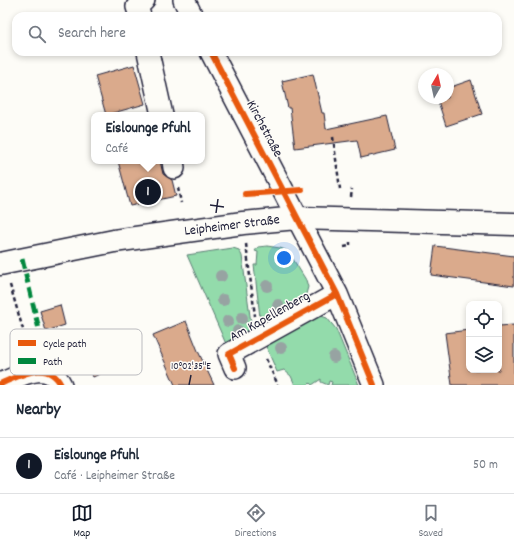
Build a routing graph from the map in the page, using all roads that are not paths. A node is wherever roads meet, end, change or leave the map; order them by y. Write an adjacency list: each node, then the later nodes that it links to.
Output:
1 (144, 0): 3 (street)
2 (184, 0): 4 (street)
3 (139, 12)
4 (190, 12)
5 (149, 56): 7 (street)
6 (213, 56): 8 (street, Kirchstraße)
7 (161, 112)
8 (297, 218): 9 (main road, Leipheimer Straße); 10 (main road, Leipheimer Straße); 11 (street)
9 (514, 224)
10 (0, 264)
11 (337, 294): 12 (street, Am Kapellenberg); 17 (street)
12 (235, 368)
13 (22, 375): 15 (street)
14 (53, 375): 16 (street)
15 (0, 384)
16 (61, 385)
17 (374, 385)

